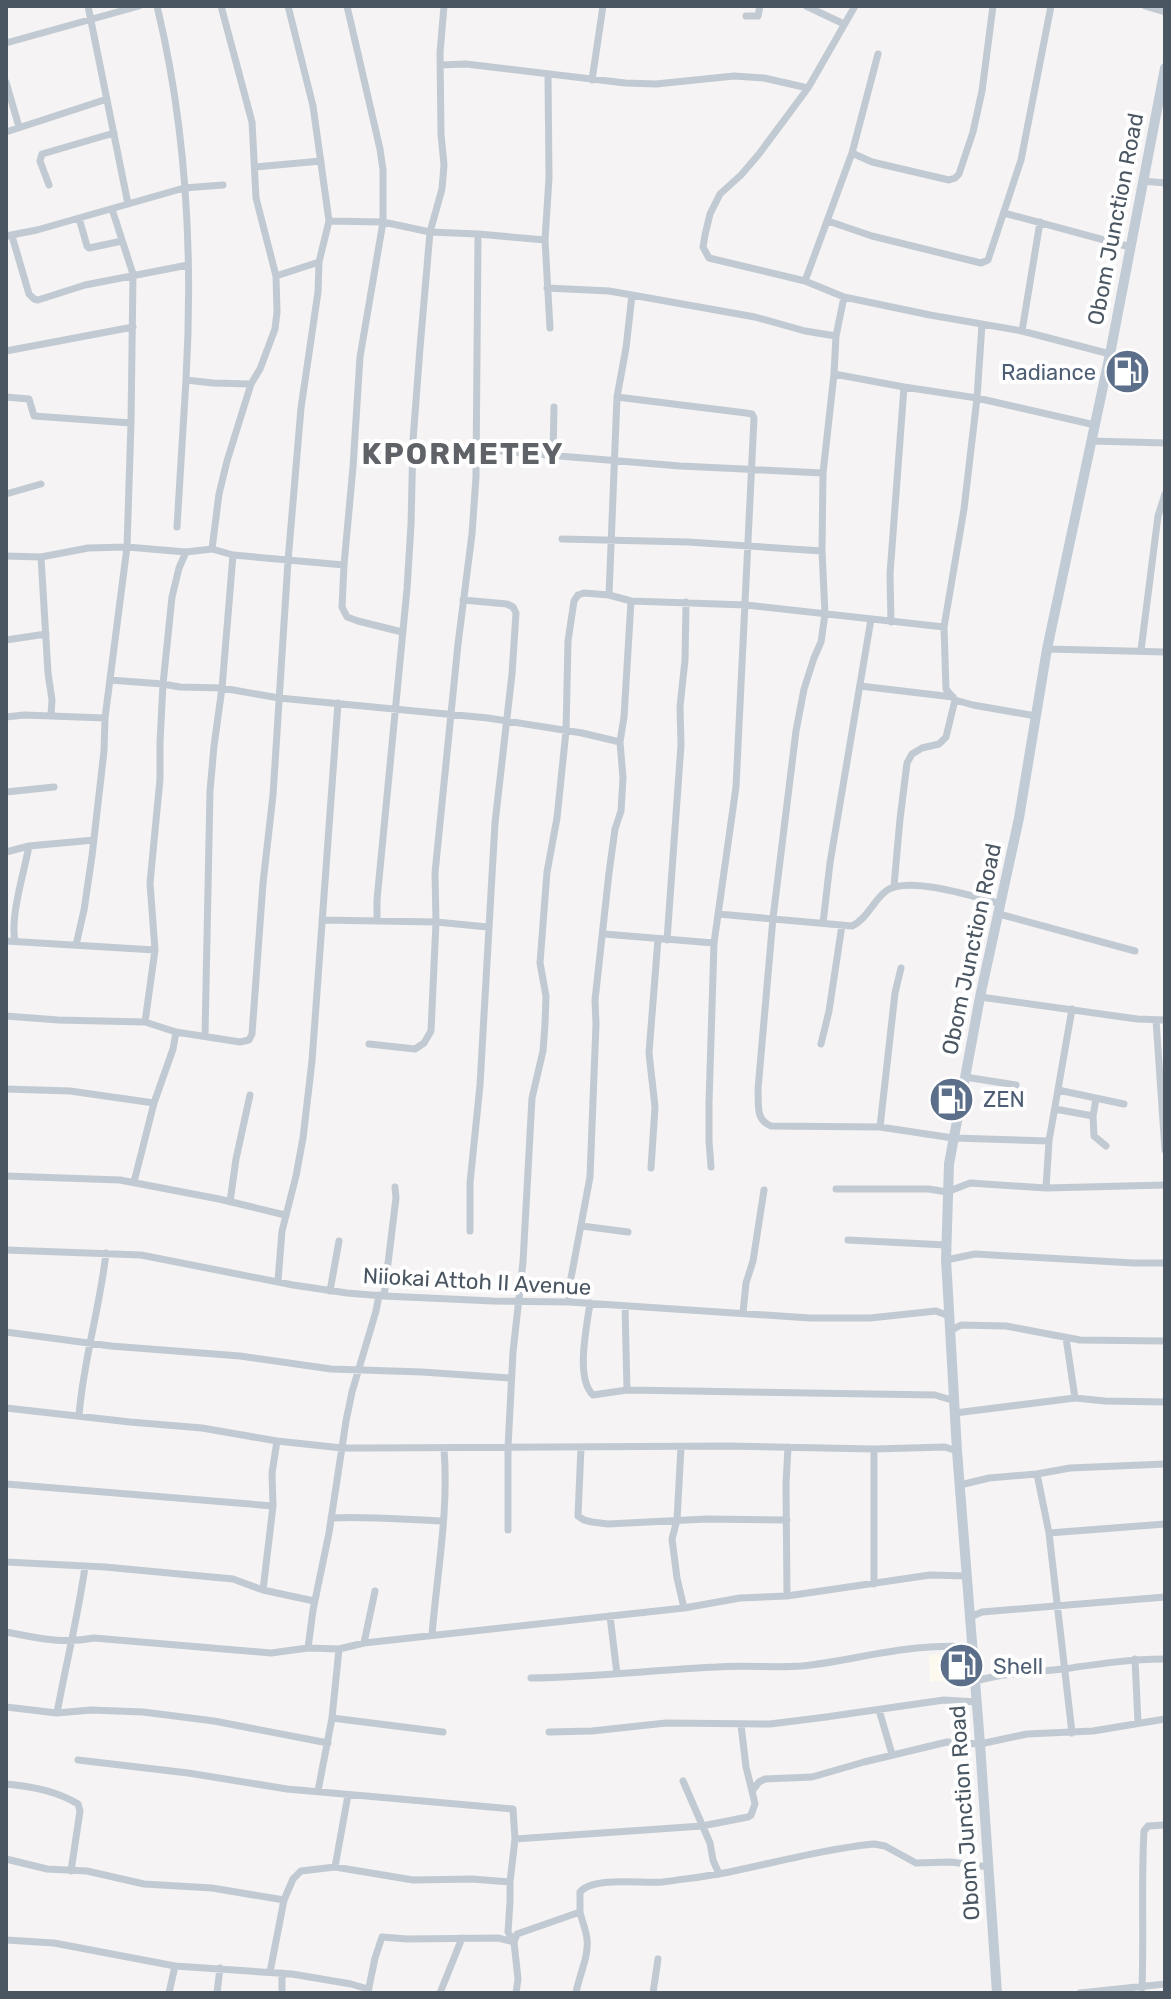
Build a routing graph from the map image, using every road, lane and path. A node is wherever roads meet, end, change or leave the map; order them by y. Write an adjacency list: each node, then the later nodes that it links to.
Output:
1 (88, 6): 17 (street)
2 (139, 6): 17 (street)
3 (157, 6): 39 (street)
4 (221, 6): 34 (street)
5 (288, 6): 33 (street)
6 (347, 6): 46 (street)
7 (444, 6): 21 (street)
8 (603, 6): 24 (street)
9 (760, 6): 16 (street)
10 (806, 6): 18 (street)
11 (855, 6): 18 (street)
12 (993, 6): 32 (street)
13 (1051, 6): 42 (street)
14 (1145, 6): 15 (street)
15 (1165, 12)
16 (746, 16)
17 (90, 19): 19 (street); 27 (street)
18 (844, 24): 26 (street)
19 (6, 43)
20 (878, 54): 32 (street)
21 (440, 65): 23 (street); 48 (street)
22 (1165, 68): 28 (main road, Obom Junction Road)
23 (548, 75): 24 (street); 51 (street)
24 (592, 80): 26 (street)
25 (6, 82): 29 (street)
26 (808, 88): 58 (street)
27 (107, 99): 29 (street); 31 (street)
28 (1161, 108): 35 (main road, Obom Junction Road)
29 (19, 127): 30 (street)
30 (6, 132)
31 (114, 133): 37 (street); 40 (street)
32 (852, 153): 45 (street)
33 (321, 161): 34 (street); 44 (street)
34 (255, 167): 57 (street)
35 (1143, 181): 36 (street); 53 (main road, Obom Junction Road)
36 (1165, 183)
37 (49, 185)
38 (223, 185): 39 (street)
39 (184, 188): 40 (street); 55 (street)
40 (128, 204): 41 (street)
41 (112, 209): 43 (street); 52 (street)
42 (1004, 213): 45 (street); 47 (street)
43 (79, 218): 50 (street); 52 (street)
44 (329, 221): 46 (street); 54 (street)
45 (828, 221): 58 (street)
46 (383, 222): 48 (street); 101 (street)
47 (1040, 222): 53 (street); 65 (street)
48 (430, 232): 49 (street); 111 (street)
49 (478, 234): 51 (street); 81 (street)
50 (9, 236): 56 (street)
51 (545, 240): 59 (street)
52 (122, 241): 56 (street)
53 (1130, 247): 68 (main road, Obom Junction Road)
54 (319, 262): 57 (street); 100 (street)
55 (188, 265): 56 (street); 70 (street)
56 (133, 274): 63 (street)
57 (276, 276): 71 (street)
58 (805, 281): 61 (street)
59 (547, 288): 60 (street); 64 (street)
60 (632, 295): 66 (street); 74 (street)
61 (844, 297): 62 (street); 66 (street)
62 (982, 324): 65 (street); 75 (street)
63 (133, 327): 67 (street); 77 (street)
64 (550, 328)
65 (1022, 331): 68 (street)
66 (836, 336): 69 (street)
67 (6, 351)
68 (1110, 354): 78 (main road, Obom Junction Road)
69 (834, 374): 72 (street); 85 (street)
70 (186, 380): 71 (street); 89 (street)
71 (251, 384): 94 (street)
72 (904, 387): 75 (street); 109 (street)
73 (6, 397): 77 (street)
74 (617, 397): 83 (street); 84 (street)
75 (977, 398): 78 (street); 110 (street)
76 (554, 407): 82 (street)
77 (131, 423): 92 (street)
78 (1095, 425): 79 (main road, Obom Junction Road)
79 (1092, 441): 80 (street); 114 (main road, Obom Junction Road)
80 (1165, 443)
81 (476, 449): 82 (street); 103 (street)
82 (553, 454): 83 (street)
83 (613, 460): 84 (street); 91 (street)
84 (753, 469): 85 (street); 93 (street)
85 (823, 473): 95 (street)
86 (41, 484): 87 (street)
87 (6, 494)
88 (1165, 494): 115 (street)
89 (177, 527)
90 (562, 539): 91 (street)
91 (613, 540): 93 (street); 102 (street)
92 (127, 547): 96 (street); 99 (street); 117 (street)
93 (747, 547): 95 (street); 106 (street)
94 (212, 549): 96 (street); 97 (street)
95 (822, 551): 107 (street)
96 (186, 552): 118 (street)
97 (233, 555): 100 (street); 120 (street)
98 (6, 556): 99 (street)
99 (41, 557): 112 (street)
100 (288, 561): 101 (street); 121 (street)
101 (344, 565): 111 (street)
102 (609, 595): 104 (street); 131 (street)
103 (463, 600): 126 (street); 130 (street)
104 (631, 601): 105 (street); 132 (street)
105 (686, 602): 106 (street); 149 (street)
106 (746, 605): 107 (street); 140 (street)
107 (825, 614): 108 (street); 141 (street)
108 (871, 619): 109 (street); 119 (street)
109 (891, 622): 110 (street)
110 (944, 627): 122 (street)
111 (402, 632): 124 (street)
112 (46, 634): 113 (street); 125 (street)
113 (6, 640)
114 (1047, 649): 115 (street); 127 (main road, Obom Junction Road)
115 (1141, 650): 116 (street)
116 (1165, 652)
117 (110, 680): 118 (street); 129 (street)
118 (163, 684): 120 (street); 153 (street)
119 (860, 686): 122 (street); 145 (street)
120 (222, 688): 121 (street); 162 (street)
121 (279, 698): 123 (street); 162 (street)
122 (954, 698): 127 (street); 138 (street)
123 (338, 703): 124 (street); 142 (street)
124 (397, 710): 126 (street); 143 (street)
125 (51, 715): 128 (street); 129 (street)
126 (452, 716): 130 (street); 144 (street)
127 (1036, 716): 139 (main road, Obom Junction Road)
128 (6, 717)
129 (105, 718): 135 (street)
130 (507, 721): 131 (street); 147 (street)
131 (566, 731): 132 (street); 205 (street)
132 (620, 742): 148 (street)
133 (54, 787): 134 (street)
134 (6, 792)
135 (94, 840): 136 (street); 152 (street)
136 (29, 846): 137 (street); 150 (street)
137 (6, 852)
138 (894, 886): 139 (street); 146 (street)
139 (1000, 909): 154 (street); 156 (main road, Obom Junction Road)
140 (718, 914): 141 (street); 151 (street)
141 (773, 918): 145 (street); 175 (street)
142 (322, 920): 143 (street); 191 (street)
143 (377, 921): 144 (street)
144 (436, 922): 147 (street); 163 (street)
145 (823, 923): 146 (street)
146 (842, 925): 164 (street)
147 (488, 927): 193 (street)
148 (604, 934): 149 (street); 192 (street)
149 (662, 939): 151 (street); 181 (street)
150 (10, 941): 152 (street)
151 (714, 943): 180 (street)
152 (76, 945): 153 (street)
153 (155, 950): 160 (street)
154 (1135, 951)
155 (901, 968): 175 (street)
156 (980, 997): 157 (street); 165 (main road, Obom Junction Road)
157 (1072, 1009): 159 (street); 168 (street)
158 (6, 1016): 160 (street)
159 (1160, 1020): 179 (street)
160 (145, 1022): 161 (street)
161 (176, 1032): 162 (street); 171 (street)
162 (205, 1036)
163 (369, 1044)
164 (821, 1044)
165 (965, 1077): 166 (street); 176 (main road, Obom Junction Road)
166 (1016, 1085)
167 (6, 1089): 171 (street)
168 (1058, 1090): 170 (street); 173 (street)
169 (250, 1095): 190 (street)
170 (1096, 1099): 172 (street); 174 (street)
171 (154, 1103): 183 (street)
172 (1124, 1104)
173 (1055, 1109): 174 (street); 177 (street)
174 (1093, 1116): 178 (street)
175 (880, 1127): 176 (street)
176 (953, 1138): 177 (street); 189 (main road, Obom Junction Road)
177 (1049, 1141): 186 (street)
178 (1106, 1146)
179 (1165, 1150)
180 (711, 1167)
181 (651, 1168)
182 (6, 1176): 183 (street)
183 (134, 1182): 190 (street)
184 (1165, 1185): 186 (street)
185 (395, 1187): 204 (street)
186 (1046, 1188): 189 (street)
187 (836, 1189): 189 (street)
188 (764, 1190): 209 (street)
189 (947, 1192): 197 (main road, Obom Junction Road)
190 (230, 1202): 191 (street)
191 (285, 1215): 202 (street)
192 (582, 1226): 194 (street); 206 (street)
193 (470, 1231)
194 (628, 1232)
195 (848, 1240): 197 (street)
196 (339, 1241): 203 (street)
197 (946, 1245): 200 (main road, Obom Junction Road)
198 (6, 1250): 199 (street, Niiokai Attoh II Avenue)
199 (106, 1253): 202 (street, Niiokai Attoh II Avenue); 215 (street)
200 (946, 1260): 201 (street); 210 (main road, Obom Junction Road)
201 (1165, 1263)
202 (278, 1281): 203 (street, Niiokai Attoh II Avenue)
203 (330, 1291): 204 (street, Niiokai Attoh II Avenue)
204 (381, 1295): 205 (street, Niiokai Attoh II Avenue); 216 (street)
205 (518, 1301): 206 (street, Niiokai Attoh II Avenue); 217 (street)
206 (569, 1302): 207 (street, Niiokai Attoh II Avenue)
207 (590, 1303): 208 (street, Niiokai Attoh II Avenue); 218 (street)
208 (625, 1306): 209 (street, Niiokai Attoh II Avenue); 218 (street)
209 (743, 1313): 210 (street, Niiokai Attoh II Avenue)
210 (949, 1316): 211 (main road, Obom Junction Road)
211 (950, 1331): 213 (street); 220 (main road, Obom Junction Road)
212 (6, 1332): 215 (street)
213 (1066, 1338): 214 (street); 219 (street)
214 (1165, 1341)
215 (89, 1343): 216 (street); 224 (street)
216 (358, 1370): 217 (street); 230 (street)
217 (511, 1378): 226 (street)
218 (627, 1390): 220 (street)
219 (1075, 1398): 221 (street); 223 (street)
220 (955, 1401): 223 (main road, Obom Junction Road)
221 (1165, 1402)
222 (6, 1408): 224 (street)
223 (955, 1413): 233 (main road, Obom Junction Road)
224 (79, 1416): 225 (street)
225 (277, 1441): 230 (street); 238 (street)
226 (508, 1447): 227 (street); 231 (street); 244 (street)
227 (581, 1447): 228 (street); 240 (street)
228 (681, 1447): 229 (street); 240 (street)
229 (788, 1447): 232 (street); 241 (street)
230 (342, 1448): 231 (street); 239 (street)
231 (444, 1449): 242 (street)
232 (874, 1449): 233 (street); 249 (street)
233 (957, 1451): 237 (main road, Obom Junction Road)
234 (1165, 1464): 235 (street)
235 (1037, 1474): 237 (street); 245 (street)
236 (6, 1484): 238 (street)
237 (960, 1485): 248 (main road, Obom Junction Road)
238 (273, 1506): 250 (street)
239 (331, 1518): 242 (street); 254 (street)
240 (677, 1520): 241 (street); 256 (street)
241 (787, 1520): 252 (street)
242 (443, 1521): 260 (street)
243 (1165, 1524): 245 (street)
244 (508, 1530)
245 (1049, 1533): 255 (street)
246 (6, 1562): 247 (street)
247 (85, 1567): 250 (street); 261 (street)
248 (967, 1576): 249 (street); 258 (main road, Obom Junction Road)
249 (874, 1584): 252 (street)
250 (263, 1590): 254 (street)
251 (375, 1591): 262 (street)
252 (787, 1596): 256 (street)
253 (1165, 1597): 255 (street)
254 (314, 1601): 263 (street)
255 (1057, 1606): 258 (street); 268 (street)
256 (684, 1608): 257 (street)
257 (610, 1616): 260 (street); 269 (street)
258 (970, 1617): 265 (main road, Obom Junction Road)
259 (6, 1632): 261 (street)
260 (432, 1635): 262 (street)
261 (73, 1642): 263 (street); 275 (street)
262 (364, 1643): 264 (street)
263 (308, 1648): 264 (street)
264 (339, 1649): 276 (street)
265 (972, 1650): 269 (street); 271 (main road, Obom Junction Road)
266 (1135, 1659): 267 (street); 268 (street); 278 (street)
267 (1165, 1659)
268 (1065, 1668): 271 (street); 282 (street)
269 (617, 1674): 270 (street)
270 (531, 1678)
271 (976, 1681): 272 (main road, Obom Junction Road)
272 (977, 1702): 274 (street); 284 (main road, Obom Junction Road)
273 (6, 1707): 275 (street)
274 (879, 1710): 279 (street); 285 (street)
275 (57, 1713): 283 (street)
276 (332, 1718): 280 (street); 283 (street)
277 (1165, 1719): 278 (street)
278 (1138, 1723): 282 (street)
279 (741, 1725): 281 (street); 290 (street)
280 (443, 1732)
281 (549, 1732)
282 (1072, 1733): 284 (street)
283 (328, 1743): 289 (street)
284 (980, 1744): 285 (street); 297 (main road, Obom Junction Road)
285 (892, 1754): 290 (street)
286 (78, 1760): 289 (street)
287 (683, 1781): 293 (street)
288 (6, 1784): 298 (street)
289 (318, 1791): 291 (street)
290 (752, 1791): 293 (street)
291 (348, 1795): 294 (street); 296 (street)
292 (1165, 1825): 312 (street)
293 (702, 1826): 294 (street); 299 (street)
294 (515, 1839): 300 (street)
295 (6, 1859): 298 (street)
296 (335, 1867): 300 (street); 301 (street)
297 (988, 1867): 299 (street); 321 (main road, Obom Junction Road)
298 (71, 1871): 301 (street)
299 (719, 1874): 302 (street)
300 (510, 1882): 305 (street)
301 (284, 1900): 309 (street)
302 (580, 1912): 305 (street); 319 (street)
303 (462, 1938): 305 (street); 313 (street); 317 (street)
304 (6, 1940): 307 (street)
305 (514, 1942): 318 (street)
306 (658, 1959): 320 (street)
307 (175, 1966): 308 (street); 314 (street)
308 (220, 1968): 309 (street); 315 (street)
309 (270, 1972): 310 (street)
310 (282, 1973): 313 (street); 316 (street)
311 (1165, 1984): 312 (street)
312 (1142, 1988): 322 (street)
313 (368, 1991)
314 (169, 1993)
315 (217, 1993)
316 (282, 1993)
317 (440, 1993)
318 (516, 1993)
319 (576, 1993)
320 (653, 1993)
321 (997, 1993)
322 (1080, 1993)

